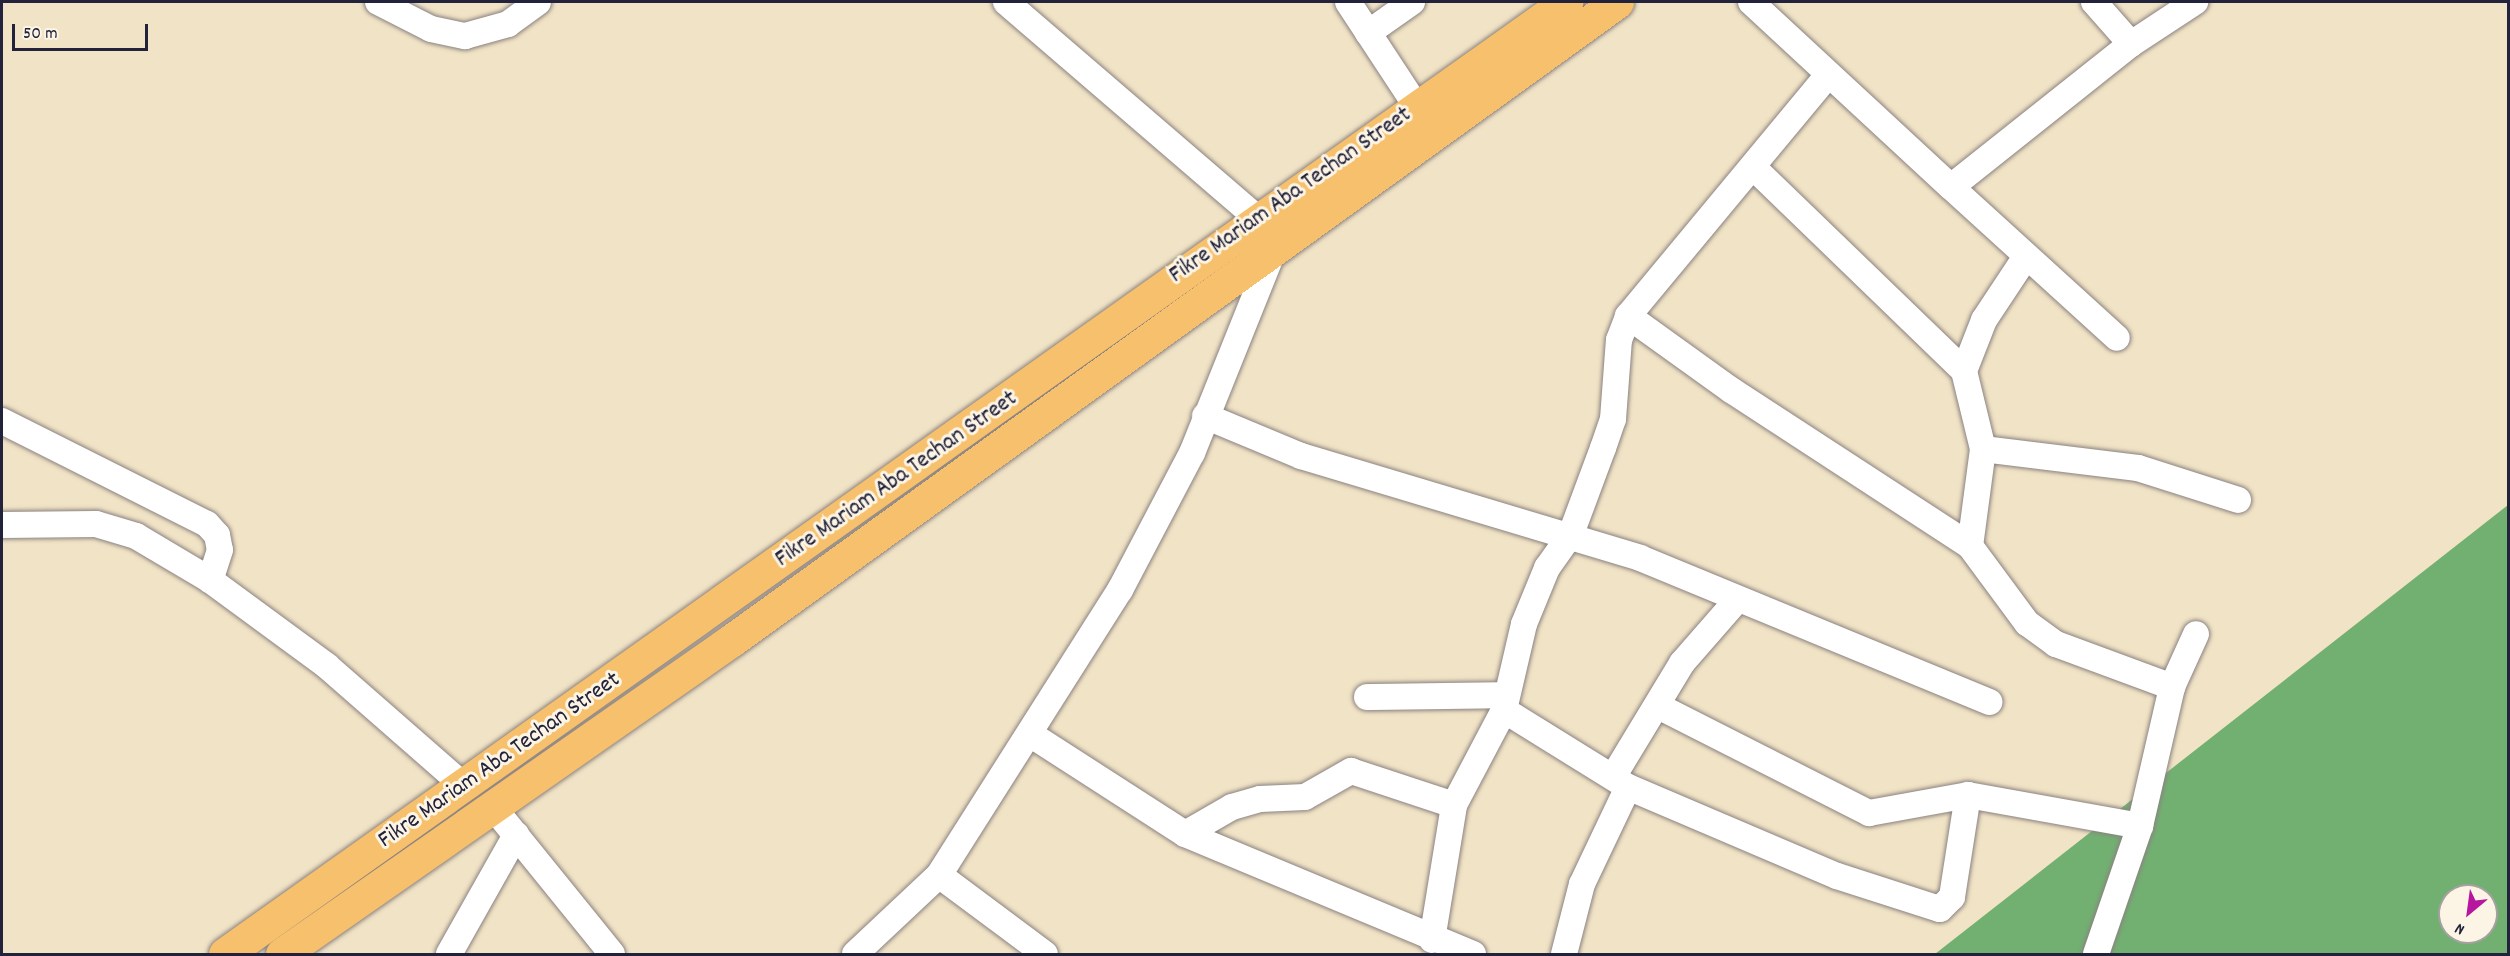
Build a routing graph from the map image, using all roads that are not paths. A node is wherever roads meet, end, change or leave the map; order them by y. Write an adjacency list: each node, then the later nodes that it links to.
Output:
1 (378, 2): 2 (street)
2 (538, 2)
3 (1006, 2): 17 (street)
4 (1348, 2): 11 (street)
5 (1412, 2): 11 (street)
6 (1566, 2): 14 (main road, Fikre Mariam Aba Techan Street)
7 (1617, 2): 17 (main road, Fikre Mariam Aba Techan Street)
8 (1751, 2): 13 (street)
9 (2094, 2): 12 (street)
10 (2195, 2): 12 (street)
11 (1368, 33): 14 (street)
12 (2131, 44): 16 (street)
13 (1828, 75): 15 (street); 16 (street)
14 (1417, 107): 17 (main road, Fikre Mariam Aba Techan Street)
15 (1754, 167): 19 (street); 21 (street)
16 (1951, 187): 18 (street)
17 (1267, 230): 22 (street); 39 (main road, Fikre Mariam Aba Techan Street); 42 (main road, Fikre Mariam Aba Techan Street)
18 (2025, 258): 20 (street); 21 (street)
19 (1628, 316): 27 (street); 28 (street)
20 (2116, 338)
21 (1964, 371): 24 (street)
22 (1205, 416): 27 (street); 37 (street)
23 (2, 421): 29 (street)
24 (1983, 449): 25 (street); 28 (street)
25 (2238, 500)
26 (2, 525): 29 (street)
27 (1571, 534): 30 (street); 35 (street)
28 (1970, 546): 32 (street)
29 (210, 580): 39 (street)
30 (1737, 600): 34 (street); 36 (street)
31 (2196, 634): 32 (street)
32 (2172, 687): 43 (street)
33 (1367, 697): 35 (street)
34 (1989, 702)
35 (1504, 703): 38 (street); 41 (street)
36 (1658, 706): 38 (street); 40 (street)
37 (1030, 734): 44 (street); 46 (street)
38 (1620, 782): 40 (street); 55 (street)
39 (465, 787): 48 (main road, Fikre Mariam Aba Techan Street)
40 (1968, 795): 43 (street)
41 (1454, 805): 44 (street); 47 (street)
42 (493, 807): 45 (street); 49 (main road, Fikre Mariam Aba Techan Street)
43 (2140, 826): 56 (street)
44 (1185, 834): 47 (street)
45 (516, 835): 50 (street); 51 (street)
46 (939, 876): 52 (street); 53 (street)
47 (1432, 940): 54 (street)
48 (225, 954)
49 (282, 954)
50 (449, 954)
51 (612, 954)
52 (855, 954)
53 (1045, 954)
54 (1473, 954)
55 (1564, 954)
56 (2096, 954)

